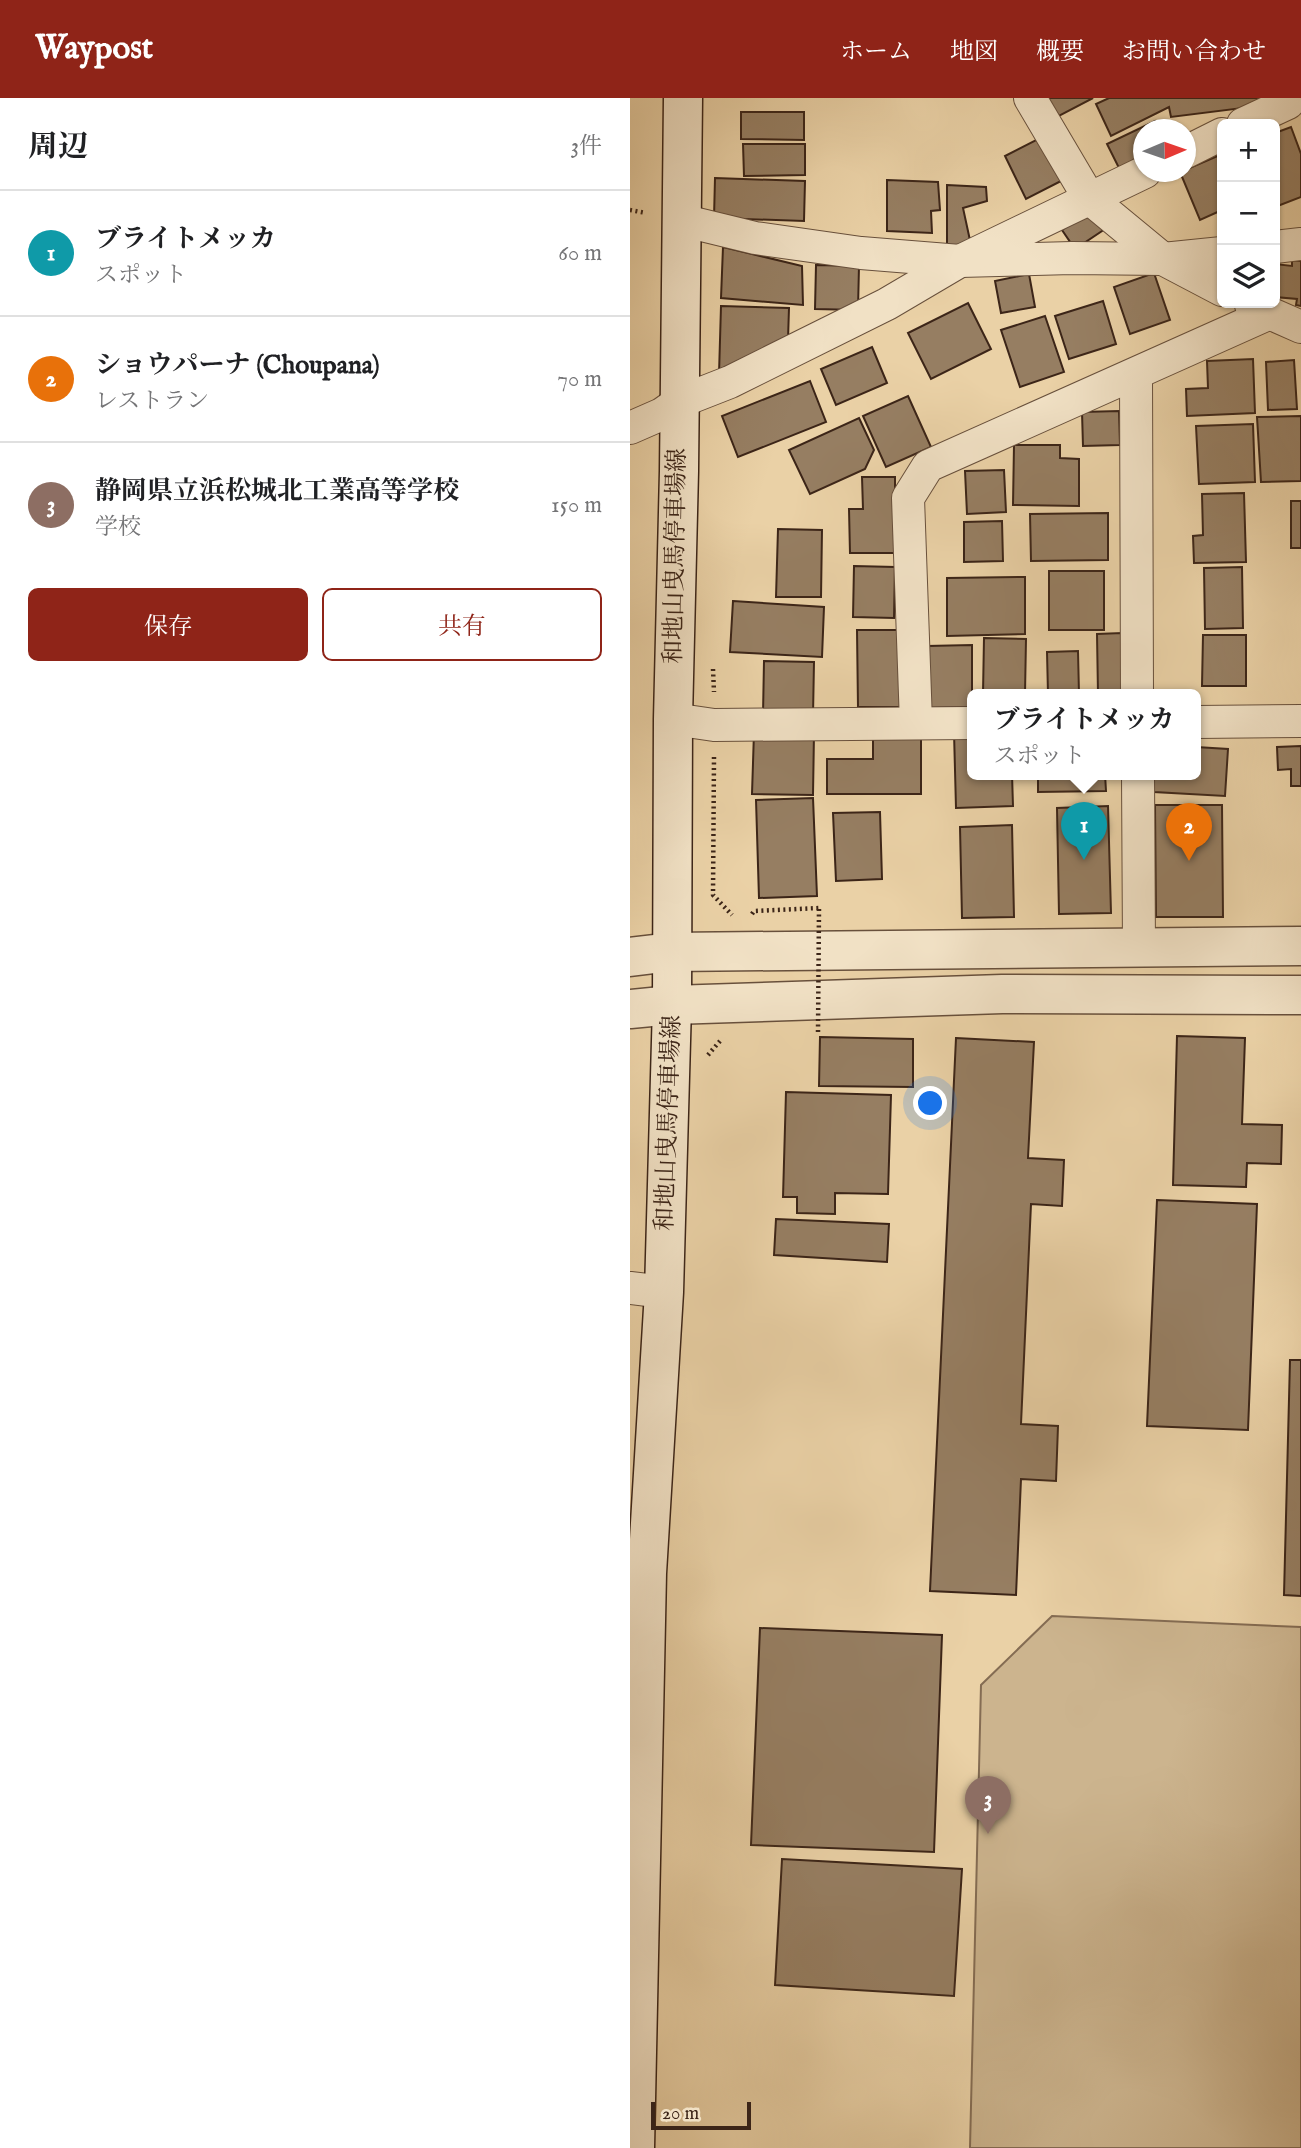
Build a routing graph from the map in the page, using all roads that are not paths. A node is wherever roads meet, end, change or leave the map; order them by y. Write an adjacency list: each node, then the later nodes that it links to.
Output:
1 (683, 98): 9 (main road, 和地山曳馬停車場線)
2 (1030, 98): 8 (street)
3 (1288, 103): 4 (street)
4 (1254, 119)
5 (1217, 136): 6 (street)
6 (1196, 147)
7 (1133, 178): 8 (street)
8 (1089, 198): 13 (street); 14 (street)
9 (681, 220): 14 (street); 19 (main road, 和地山曳馬停車場線)
10 (1301, 244): 11 (street)
11 (1280, 246)
12 (1217, 254): 13 (street)
13 (1163, 259): 14 (street); 15 (street)
14 (960, 261): 19 (street)
15 (1217, 287)
16 (1257, 308): 17 (street); 18 (street)
17 (1301, 327)
18 (1136, 375): 21 (street); 25 (street)
19 (679, 402): 20 (street); 22 (main road, 和地山曳馬停車場線)
20 (630, 428)
21 (1137, 689)
22 (673, 719): 25 (street); 30 (main road, 和地山曳馬停車場線)
23 (1301, 721): 24 (street)
24 (1201, 722)
25 (916, 723): 26 (street)
26 (967, 723)
27 (1138, 780): 29 (street)
28 (1301, 946): 29 (main road)
29 (1139, 949): 30 (main road)
30 (671, 952): 31 (main road); 33 (main road, 和地山曳馬停車場線)
31 (630, 957)
32 (1301, 995): 33 (main road)
33 (672, 1005): 34 (main road); 35 (main road, 和地山曳馬停車場線)
34 (630, 1009)
35 (647, 1290): 36 (main road, 和地山曳馬停車場線)
36 (635, 2148)

